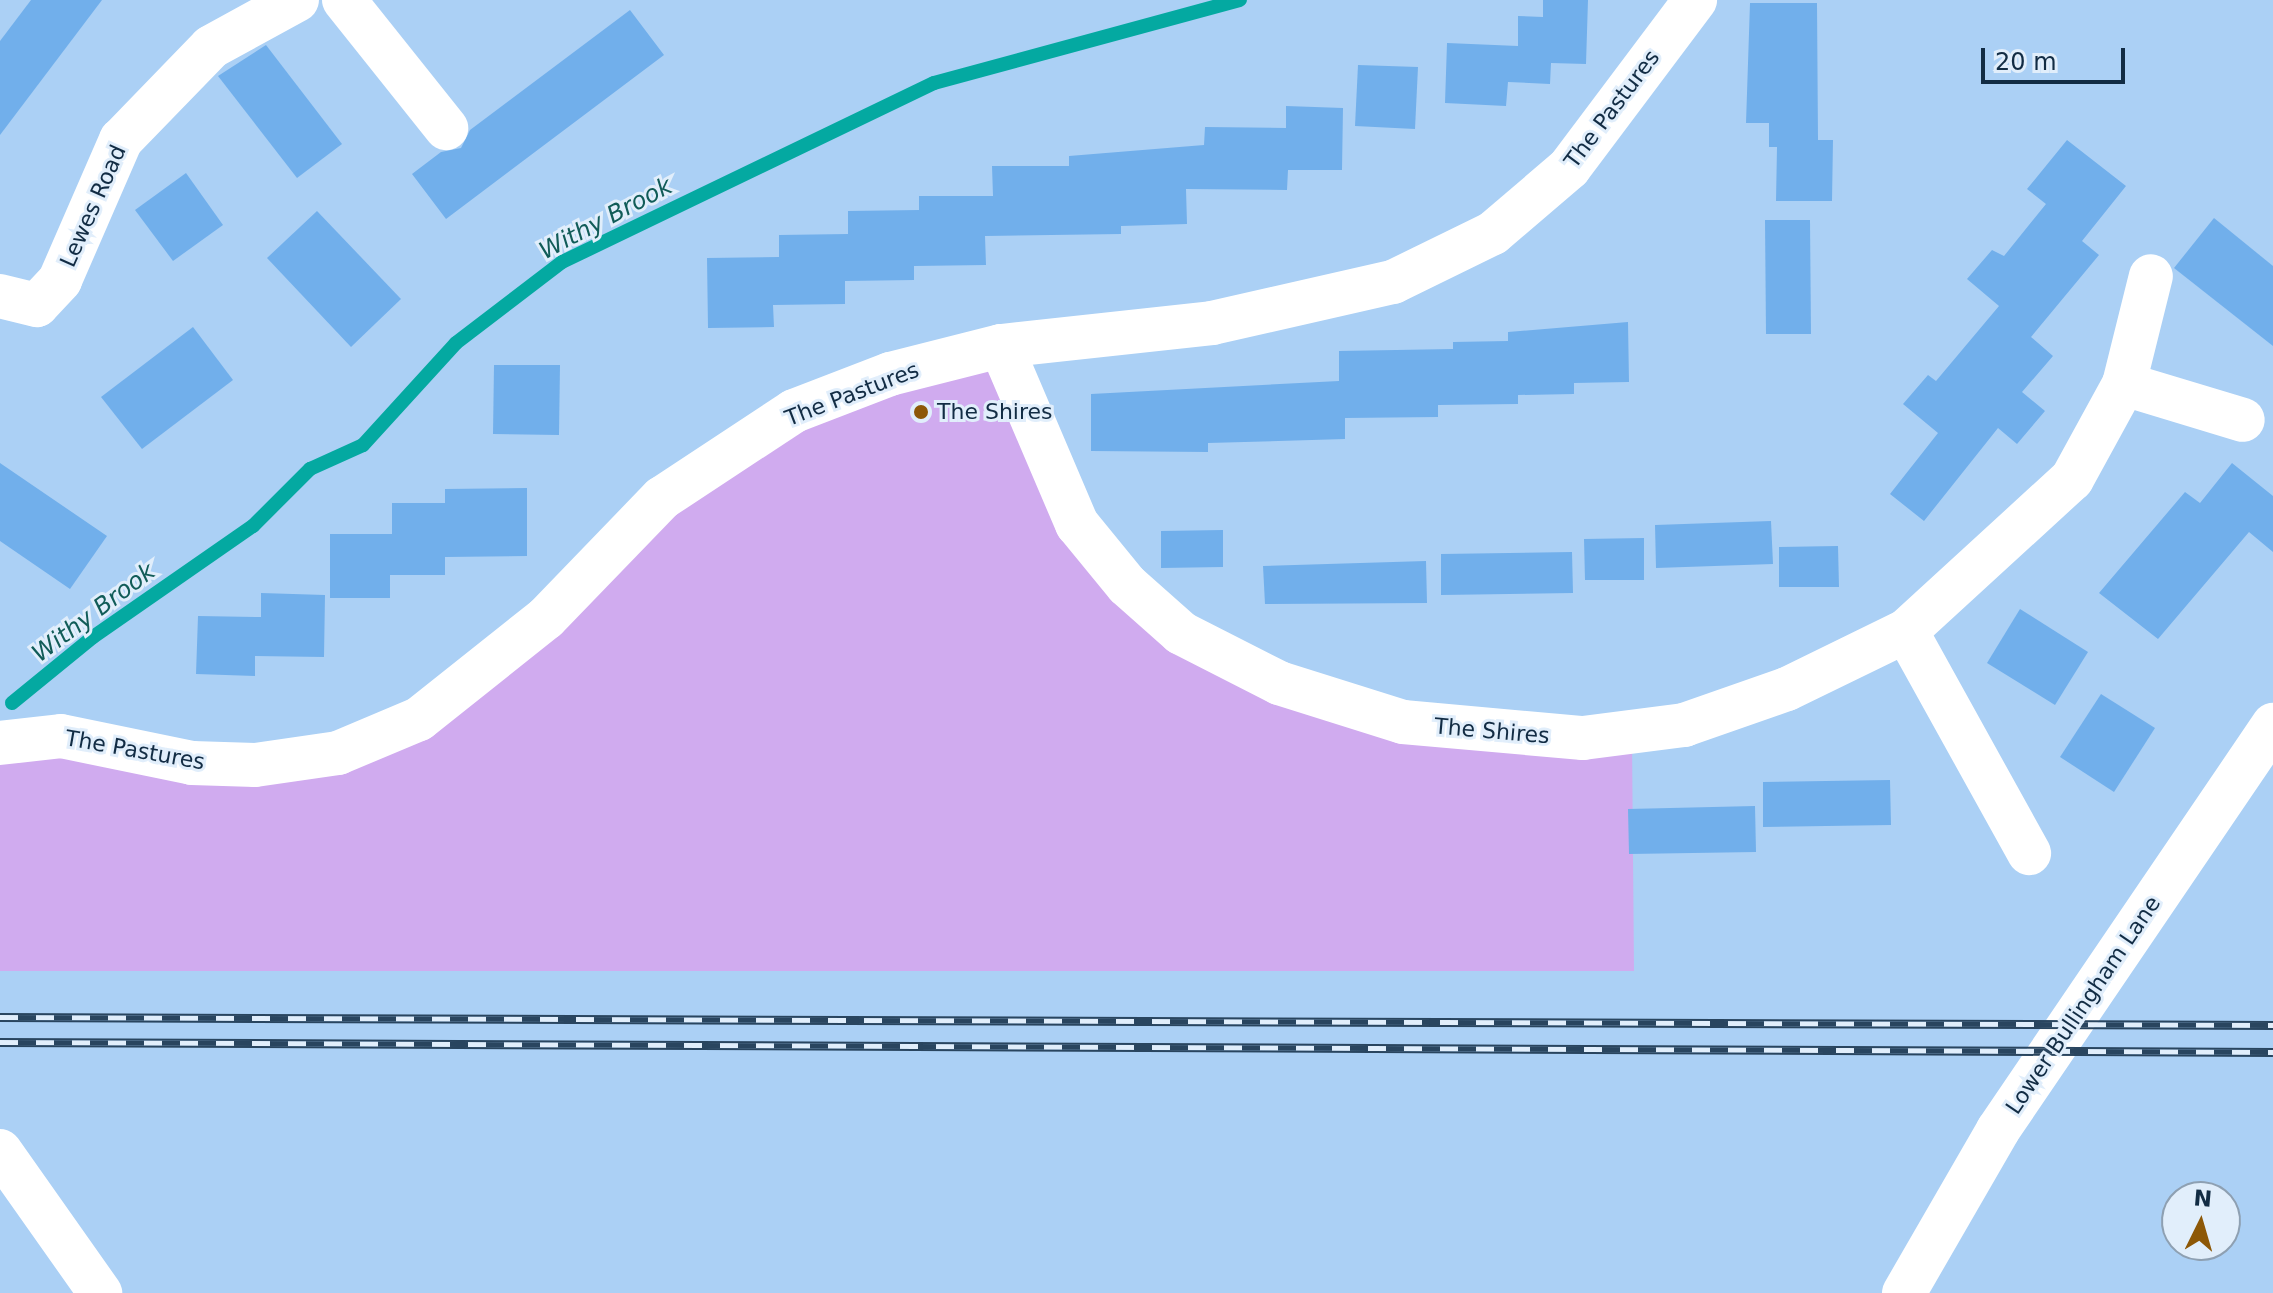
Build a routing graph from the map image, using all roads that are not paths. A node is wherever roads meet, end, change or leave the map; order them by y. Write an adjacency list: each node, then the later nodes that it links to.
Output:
1 (297, 0): 6 (street, Lewes Road)
2 (344, 0): 4 (street)
3 (1695, 0): 7 (street, The Pastures)
4 (446, 128)
5 (2151, 276): 8 (street, The Shires)
6 (0, 296)
7 (1001, 346): 10 (street, The Shires); 12 (street, The Pastures)
8 (2124, 384): 9 (street); 10 (street, The Shires)
9 (2243, 420)
10 (1906, 631): 13 (street)
11 (2273, 725): 16 (street, Lower Bullingham Lane)
12 (0, 743)
13 (2029, 853)
14 (0, 1151): 15 (street)
15 (100, 1293)
16 (1904, 1293)

